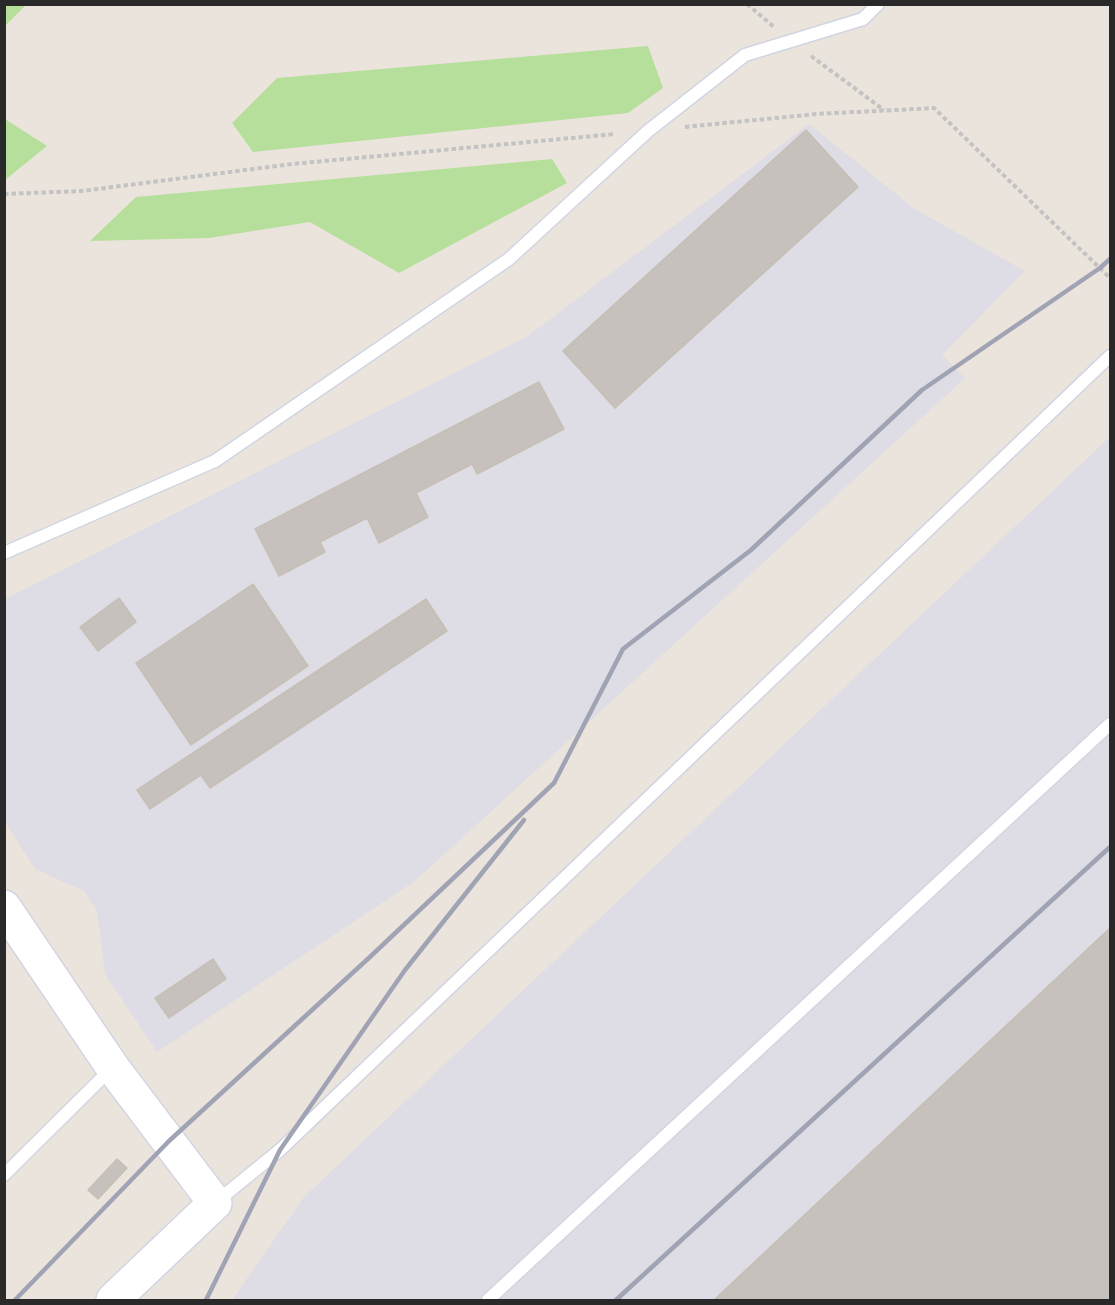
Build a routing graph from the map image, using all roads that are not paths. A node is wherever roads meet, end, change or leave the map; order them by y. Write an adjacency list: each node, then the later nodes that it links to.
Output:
1 (878, 4): 3 (lane)
2 (1110, 356): 8 (lane)
3 (4, 553)
4 (1110, 724): 10 (lane)
5 (4, 907): 6 (street)
6 (112, 1068): 7 (lane); 8 (street)
7 (4, 1174)
8 (215, 1203): 9 (street)
9 (113, 1300)
10 (488, 1300)

